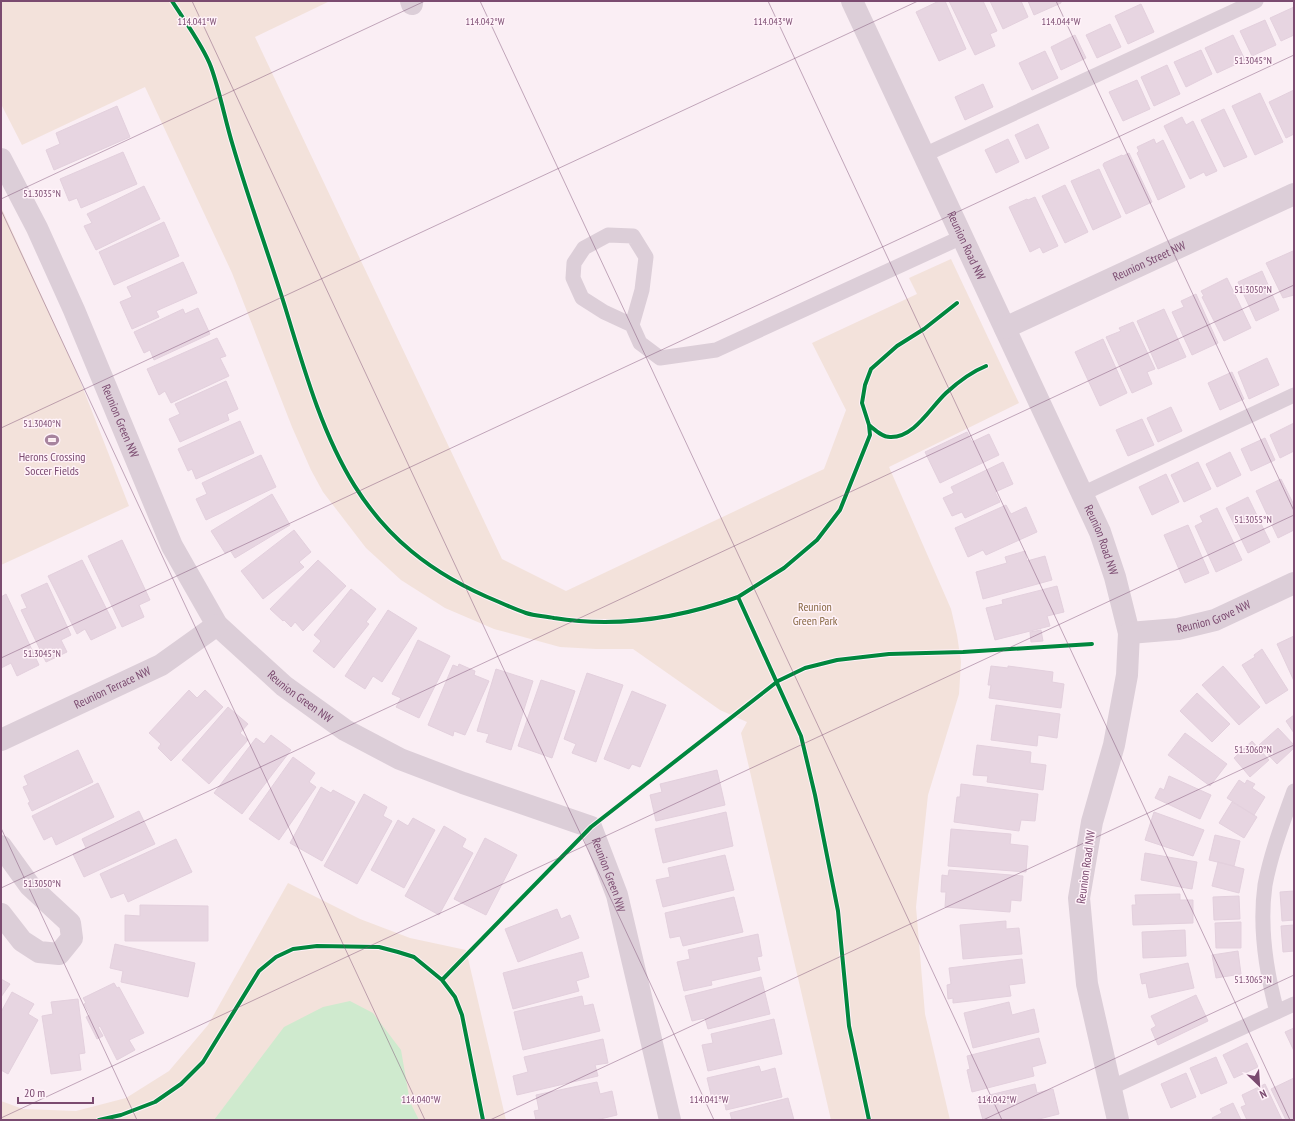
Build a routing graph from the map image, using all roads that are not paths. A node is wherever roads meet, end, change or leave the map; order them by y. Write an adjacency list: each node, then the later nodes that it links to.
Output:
1 (852, 1): 3 (street, Reunion Road NW)
2 (1256, 1): 3 (lane)
3 (924, 155): 6 (street, Reunion Road NW)
4 (1, 159): 12 (street, Reunion Green NW)
5 (1294, 194): 8 (street, Reunion Street NW)
6 (962, 237): 7 (lane); 8 (street, Reunion Road NW)
7 (632, 325): 7 (lane)
8 (1005, 328): 10 (street, Reunion Road NW)
9 (1294, 395): 10 (lane)
10 (1082, 494): 13 (street, Reunion Road NW)
11 (1294, 583): 13 (street, Reunion Grove NW)
12 (217, 625): 14 (street, Reunion Terrace NW); 21 (street, Reunion Green NW)
13 (1129, 633): 20 (street, Reunion Road NW)
14 (1, 740)
15 (1294, 791): 19 (lane)
16 (1, 846): 17 (street)
17 (1, 914)
18 (1294, 1004): 19 (lane)
19 (1277, 1012): 20 (lane)
20 (1110, 1088): 22 (street, Reunion Road NW)
21 (670, 1120)
22 (1118, 1120)

